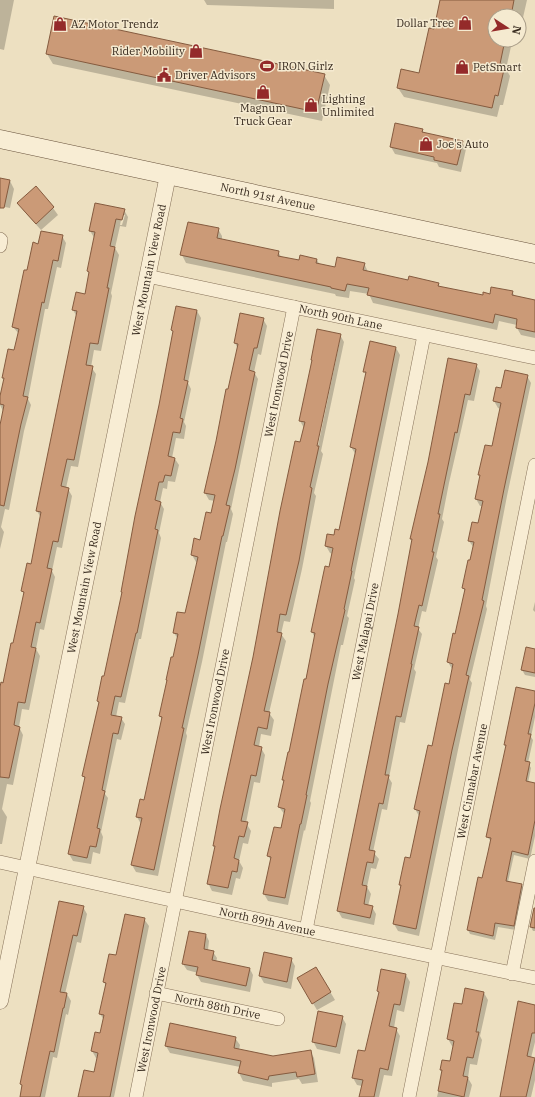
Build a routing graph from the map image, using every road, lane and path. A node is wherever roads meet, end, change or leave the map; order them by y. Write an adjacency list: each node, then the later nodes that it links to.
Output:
1 (0, 139): 2 (main road, North 91st Avenue)
2 (168, 175): 3 (main road, North 91st Avenue); 4 (street, West Mountain View Road)
3 (535, 254)
4 (147, 276): 5 (street, North 90th Lane); 11 (street, West Mountain View Road)
5 (294, 307): 6 (street, North 90th Lane); 12 (street, West Ironwood Drive)
6 (424, 335): 7 (street, North 90th Lane); 13 (street, West Malapai Drive)
7 (535, 358)
8 (535, 465): 14 (street, West Cinnabar Avenue)
9 (535, 861): 15 (street)
10 (0, 862): 11 (street, North 89th Avenue)
11 (26, 868): 12 (street, North 89th Avenue); 18 (street, West Mountain View Road)
12 (174, 901): 13 (street, North 89th Avenue); 17 (street, West Ironwood Drive)
13 (306, 930): 14 (street, North 89th Avenue)
14 (437, 958): 15 (street, North 89th Avenue); 21 (street, West Cinnabar Avenue)
15 (512, 974): 16 (street, North 89th Avenue)
16 (535, 978)
17 (156, 994): 19 (street, North 88th Drive); 20 (street, West Ironwood Drive)
18 (0, 1001)
19 (278, 1019)
20 (136, 1097)
21 (409, 1097)

